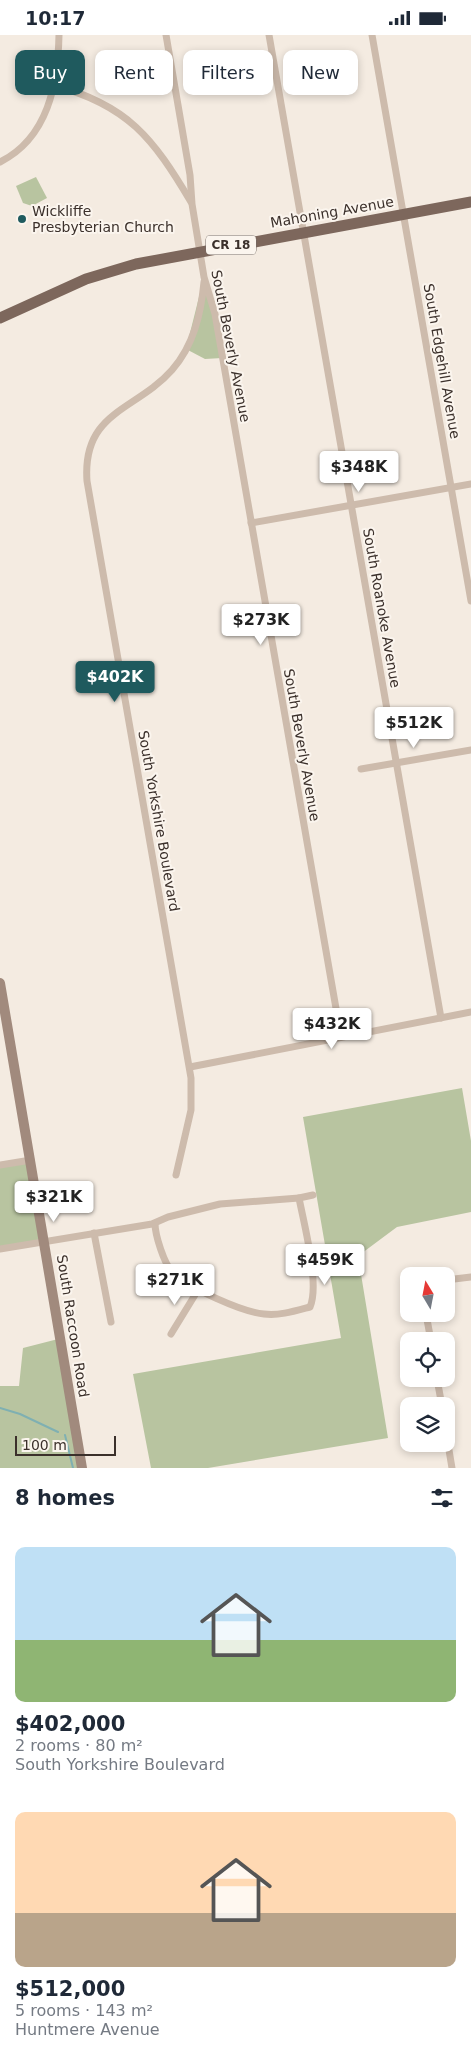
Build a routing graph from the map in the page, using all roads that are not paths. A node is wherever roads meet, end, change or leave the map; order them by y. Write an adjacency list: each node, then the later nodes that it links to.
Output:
1 (59, 35): 5 (street)
2 (166, 35): 10 (street, South Beverly Avenue)
3 (269, 35): 12 (street, South Roanoke Avenue)
4 (372, 35): 11 (street, South Edgehill Avenue)
5 (58, 50)
6 (51, 95): 8 (street)
7 (83, 95): 10 (street)
8 (0, 162)
9 (471, 202): 11 (main road, Mahoning Avenue / CR 18)
10 (192, 205): 13 (street, South Beverly Avenue)
11 (403, 214): 12 (main road, Mahoning Avenue / CR 18); 17 (street, South Edgehill Avenue)
12 (303, 232): 13 (main road, Mahoning Avenue / CR 18); 18 (street, South Roanoke Avenue)
13 (200, 251): 14 (street, South Beverly Avenue); 15 (main road, Mahoning Avenue / CR 18)
14 (204, 277): 19 (street, South Beverly Avenue); 28 (street, South Yorkshire Boulevard)
15 (0, 318)
16 (471, 484): 17 (street)
17 (451, 488): 18 (street); 20 (street, South Edgehill Avenue)
18 (351, 505): 19 (street); 22 (street, South Roanoke Avenue)
19 (251, 523): 27 (street, South Beverly Avenue)
20 (471, 601)
21 (471, 750): 22 (street)
22 (396, 764): 23 (street); 26 (street, South Roanoke Avenue)
23 (361, 769)
24 (0, 983): 29 (street, South Raccoon Road)
25 (471, 1012): 26 (street)
26 (441, 1018): 27 (street)
27 (341, 1037): 28 (street)
28 (190, 1067): 31 (street, South Yorkshire Boulevard)
29 (31, 1160): 30 (street); 36 (street, South Raccoon Road)
30 (0, 1165)
31 (176, 1175)
32 (313, 1195): 33 (street)
33 (299, 1198): 34 (street); 40 (street)
34 (155, 1223): 35 (street); 40 (street)
35 (94, 1233): 36 (street); 41 (street)
36 (45, 1241): 37 (street); 44 (street, South Raccoon Road)
37 (0, 1249)
38 (471, 1277): 39 (street)
39 (455, 1279)
40 (198, 1290): 42 (street)
41 (111, 1322)
42 (171, 1333)
43 (449, 1452): 45 (street)
44 (82, 1468)
45 (452, 1468)

